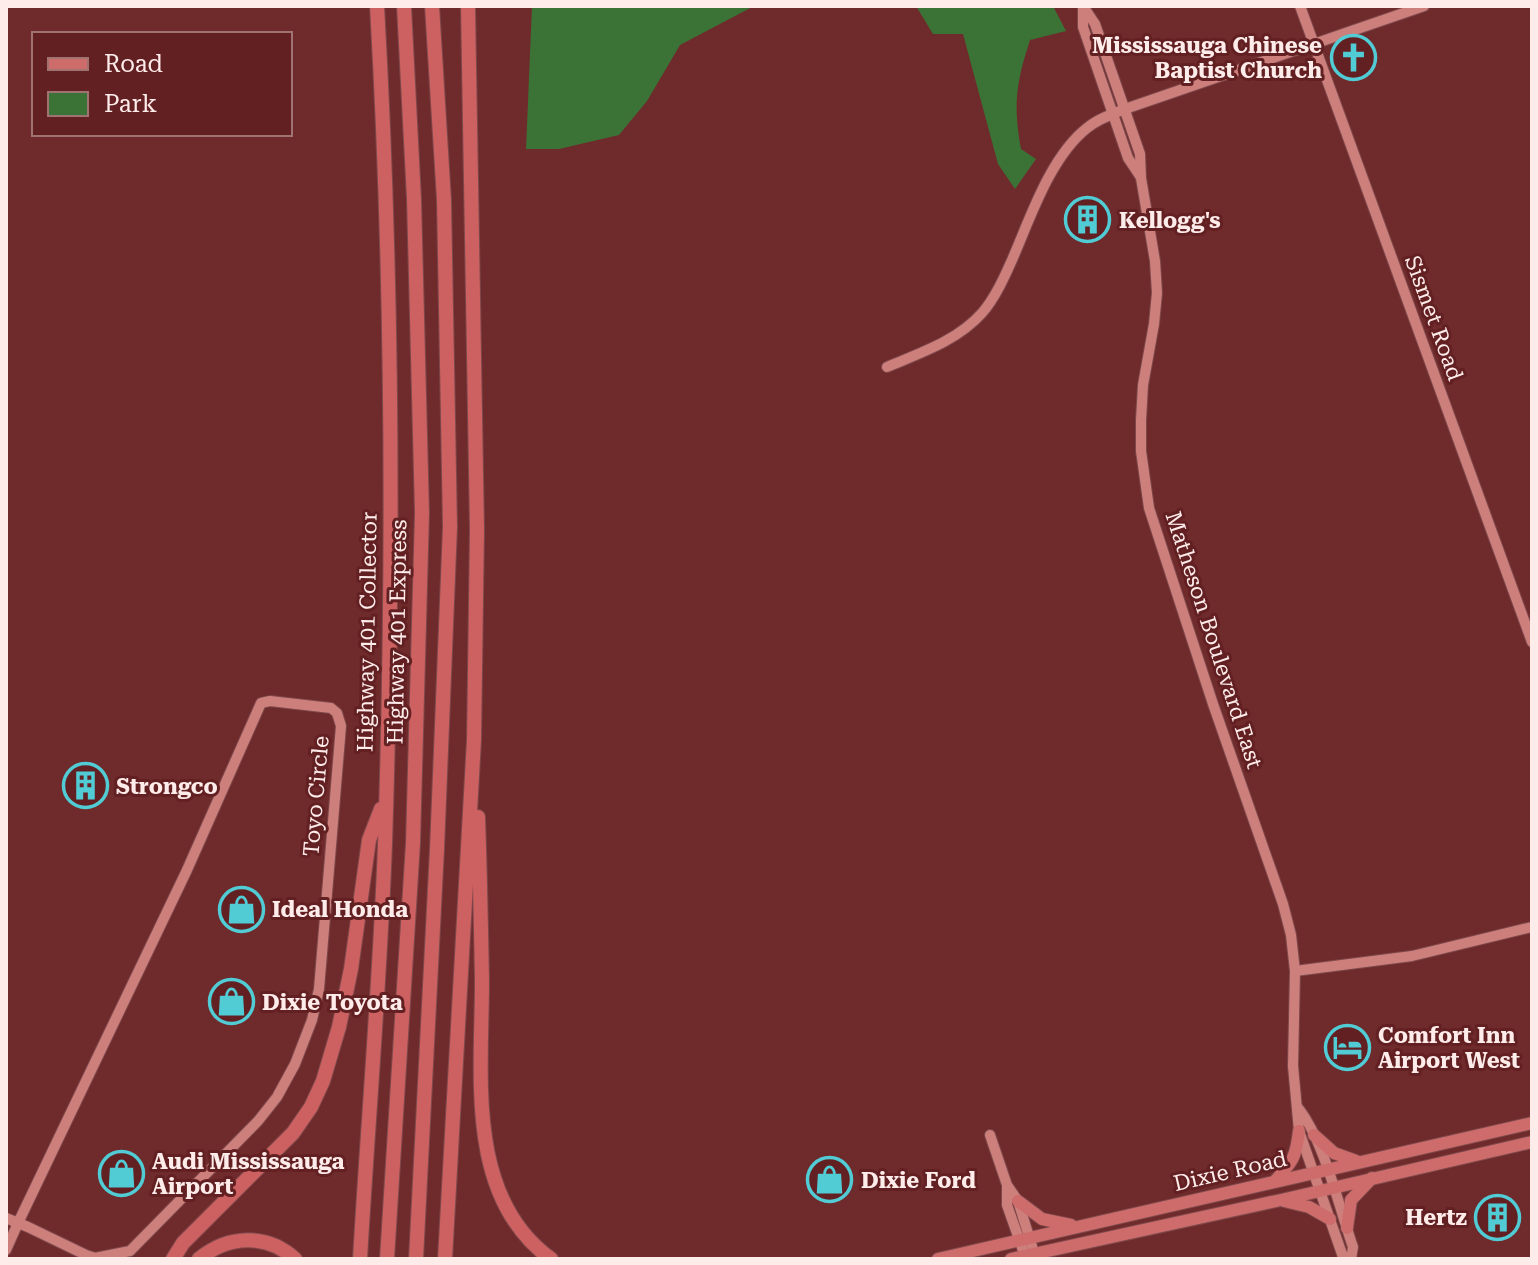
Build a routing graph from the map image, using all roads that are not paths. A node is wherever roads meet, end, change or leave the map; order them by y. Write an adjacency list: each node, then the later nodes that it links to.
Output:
1 (377, 6): 15 (highway, Highway 401 Collector)
2 (404, 6): 45 (highway, Highway 401 Express)
3 (432, 6): 46 (highway)
4 (468, 6): 14 (highway)
5 (1083, 6): 9 (street, Matheson Boulevard East); 10 (street, Matheson Boulevard East)
6 (1300, 6): 8 (street, Sismet Road)
7 (1424, 6): 8 (street)
8 (1316, 43): 9 (street); 13 (street, Sismet Road)
9 (1125, 109): 10 (street); 11 (street, Matheson Boulevard East)
10 (1113, 114): 11 (street, Matheson Boulevard East); 12 (street)
11 (1141, 178): 17 (street, Matheson Boulevard East)
12 (887, 367)
13 (1532, 642)
14 (474, 740): 47 (highway); 48 (highway)
15 (384, 801): 41 (highway); 44 (highway, Highway 401 Collector)
16 (1532, 927): 17 (street)
17 (1295, 971): 18 (street, Matheson Boulevard East)
18 (1299, 1109): 20 (street, Matheson Boulevard East); 22 (street, Matheson Boulevard East)
19 (1532, 1123): 24 (main road, Dixie Road)
20 (1299, 1131): 25 (street, Matheson Boulevard East); 27 (main road)
21 (990, 1135): 28 (street)
22 (1314, 1135): 24 (main road); 25 (street, Matheson Boulevard East)
23 (1532, 1142): 26 (main road, Dixie Road)
24 (1356, 1161): 25 (main road, Dixie Road)
25 (1320, 1170): 27 (main road, Dixie Road); 29 (street, Matheson Boulevard East)
26 (1372, 1178): 29 (main road, Dixie Road); 36 (main road)
27 (1275, 1181): 35 (main road, Dixie Road)
28 (1007, 1185): 31 (street); 37 (street)
29 (1326, 1188): 30 (main road, Dixie Road); 33 (street, Matheson Boulevard East); 36 (street, Matheson Boulevard East)
30 (1281, 1200): 33 (main road); 38 (main road, Dixie Road)
31 (1018, 1201): 35 (main road); 37 (street)
32 (6, 1218): 34 (street, Toyo Circle)
33 (1330, 1219): 52 (street, Matheson Boulevard East)
34 (18, 1223): 34 (street, Toyo Circle); 39 (street, Toyo Circle)
35 (1082, 1225): 37 (main road, Dixie Road)
36 (1347, 1228): 52 (street, Matheson Boulevard East)
37 (1025, 1240): 40 (street); 49 (main road, Dixie Road)
38 (1074, 1244): 40 (main road, Dixie Road); 51 (main road)
39 (6, 1250)
40 (1030, 1257): 50 (main road, Dixie Road)
41 (173, 1259)
42 (199, 1259): 43 (highway)
43 (295, 1259)
44 (360, 1259)
45 (387, 1259)
46 (416, 1259)
47 (445, 1259)
48 (551, 1259)
49 (938, 1259)
50 (1011, 1259)
51 (1057, 1259)
52 (1349, 1259)

